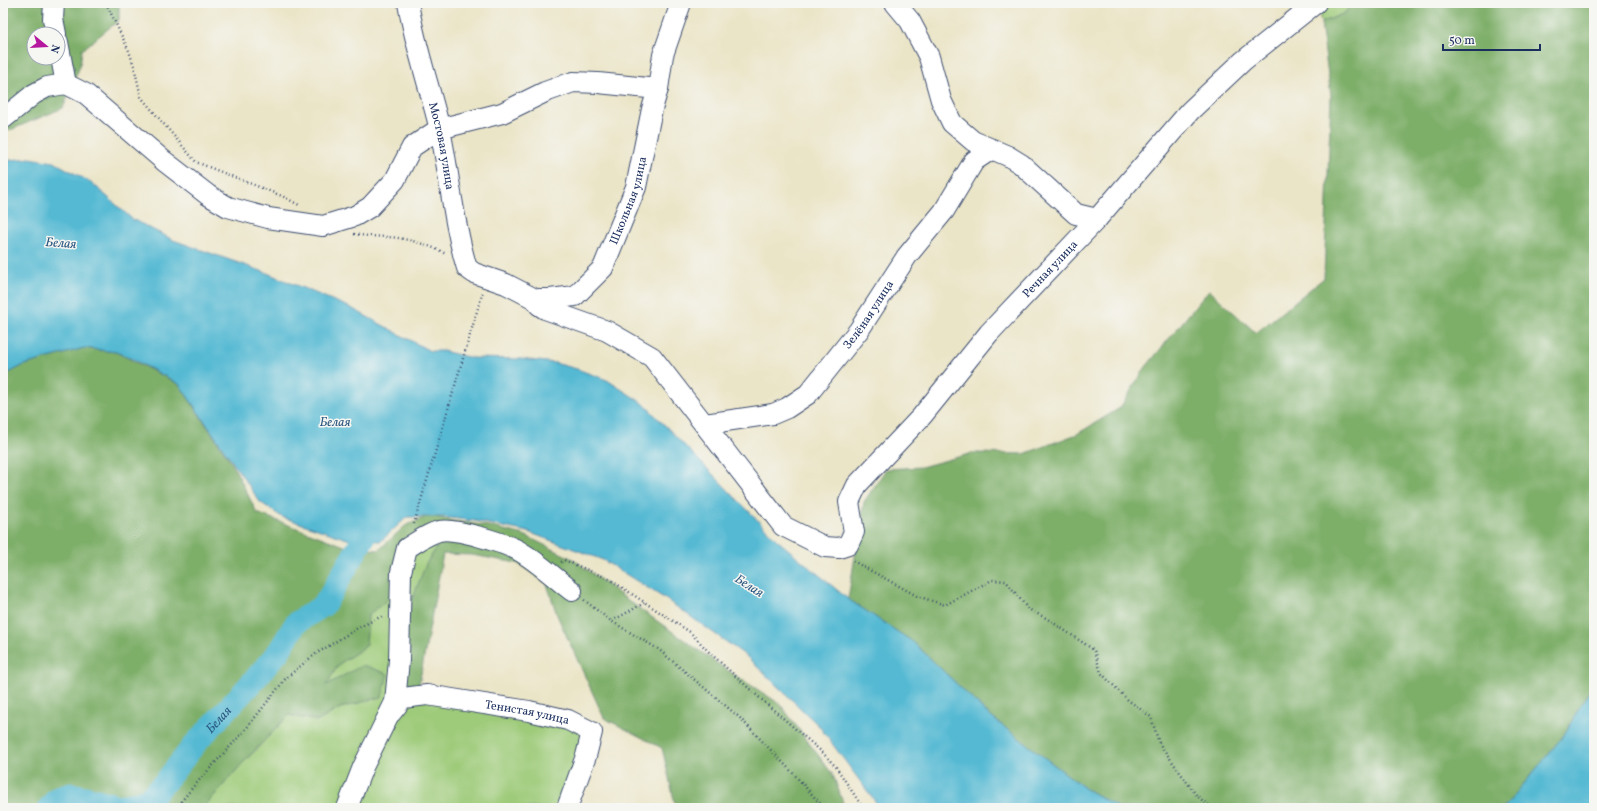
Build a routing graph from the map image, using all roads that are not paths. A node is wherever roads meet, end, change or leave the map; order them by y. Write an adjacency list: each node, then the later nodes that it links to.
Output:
1 (54, 3): 6 (street)
2 (408, 3): 11 (street, Мостовая улица)
3 (681, 3): 9 (street, Школьная улица)
4 (895, 3): 12 (street)
5 (1316, 3): 13 (street, Речная улица)
6 (55, 26)
7 (63, 66): 8 (street)
8 (66, 84): 10 (street); 11 (street)
9 (658, 89): 11 (street); 15 (street, Школьная улица)
10 (3, 119)
11 (439, 129): 14 (street, Мостовая улица)
12 (992, 149): 13 (street); 16 (street, Зелёная улица)
13 (1096, 219): 16 (street, Речная улица)
14 (486, 277): 15 (street, Школьная улица)
15 (535, 299): 16 (street)
16 (704, 424)
17 (572, 591): 18 (street)
18 (389, 715): 19 (street); 20 (street, Тенистая улица)
19 (347, 808)
20 (566, 808)

